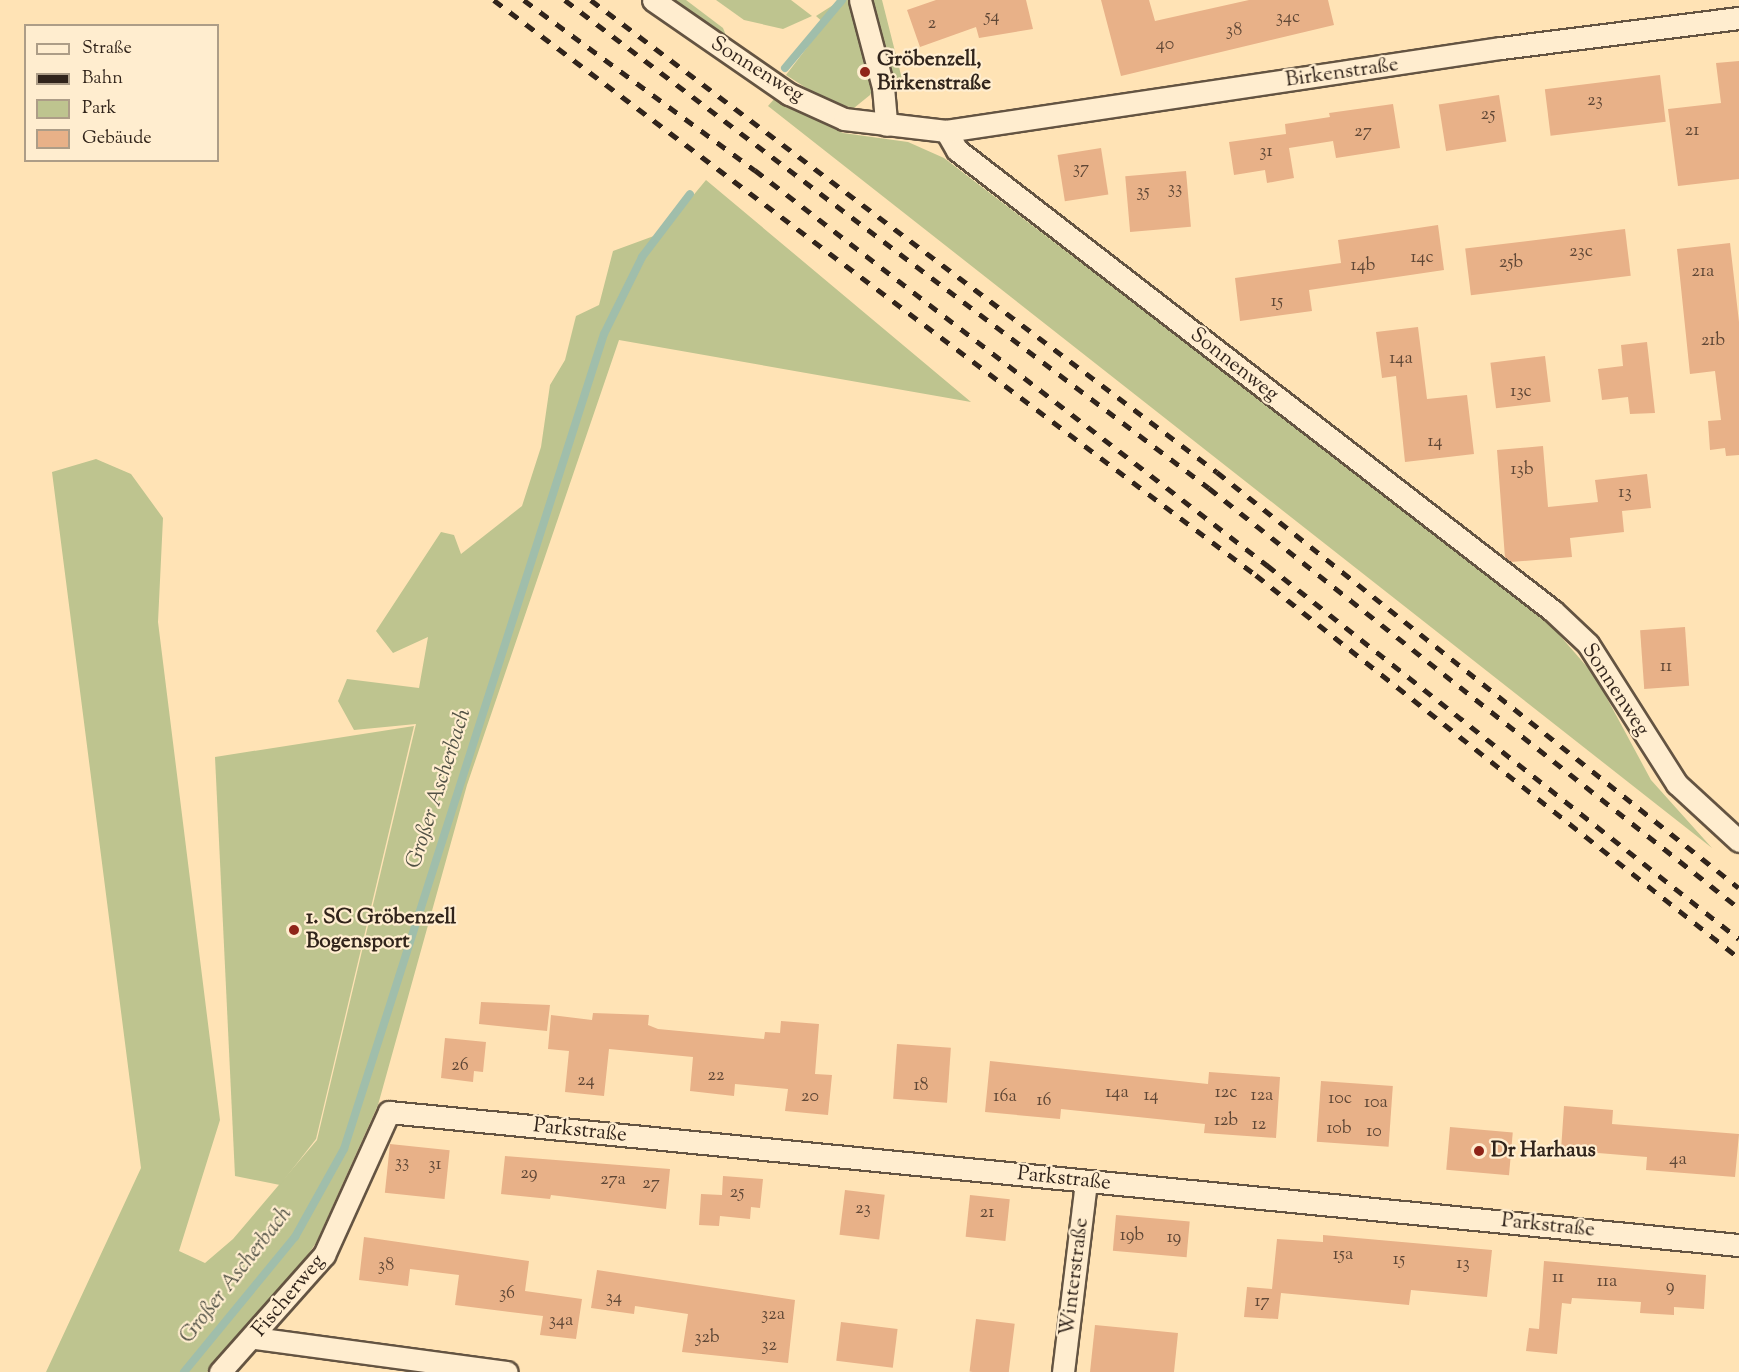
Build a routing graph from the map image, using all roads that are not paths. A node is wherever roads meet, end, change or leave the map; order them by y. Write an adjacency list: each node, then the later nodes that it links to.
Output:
1 (653, 0): 4 (street, Sonnenweg)
2 (862, 8): 4 (street)
3 (1739, 18): 5 (street, Birkenstraße)
4 (886, 125): 5 (street, Sonnenweg)
5 (946, 131): 6 (street, Sonnenweg)
6 (1739, 841)
7 (389, 1112): 8 (street, Parkstraße); 10 (street, Fischerweg)
8 (1086, 1181): 9 (street, Parkstraße); 13 (street, Winterstraße)
9 (1739, 1245)
10 (255, 1338): 11 (street, Fischerweg); 12 (street)
11 (220, 1372)
12 (507, 1372)
13 (1063, 1372)

